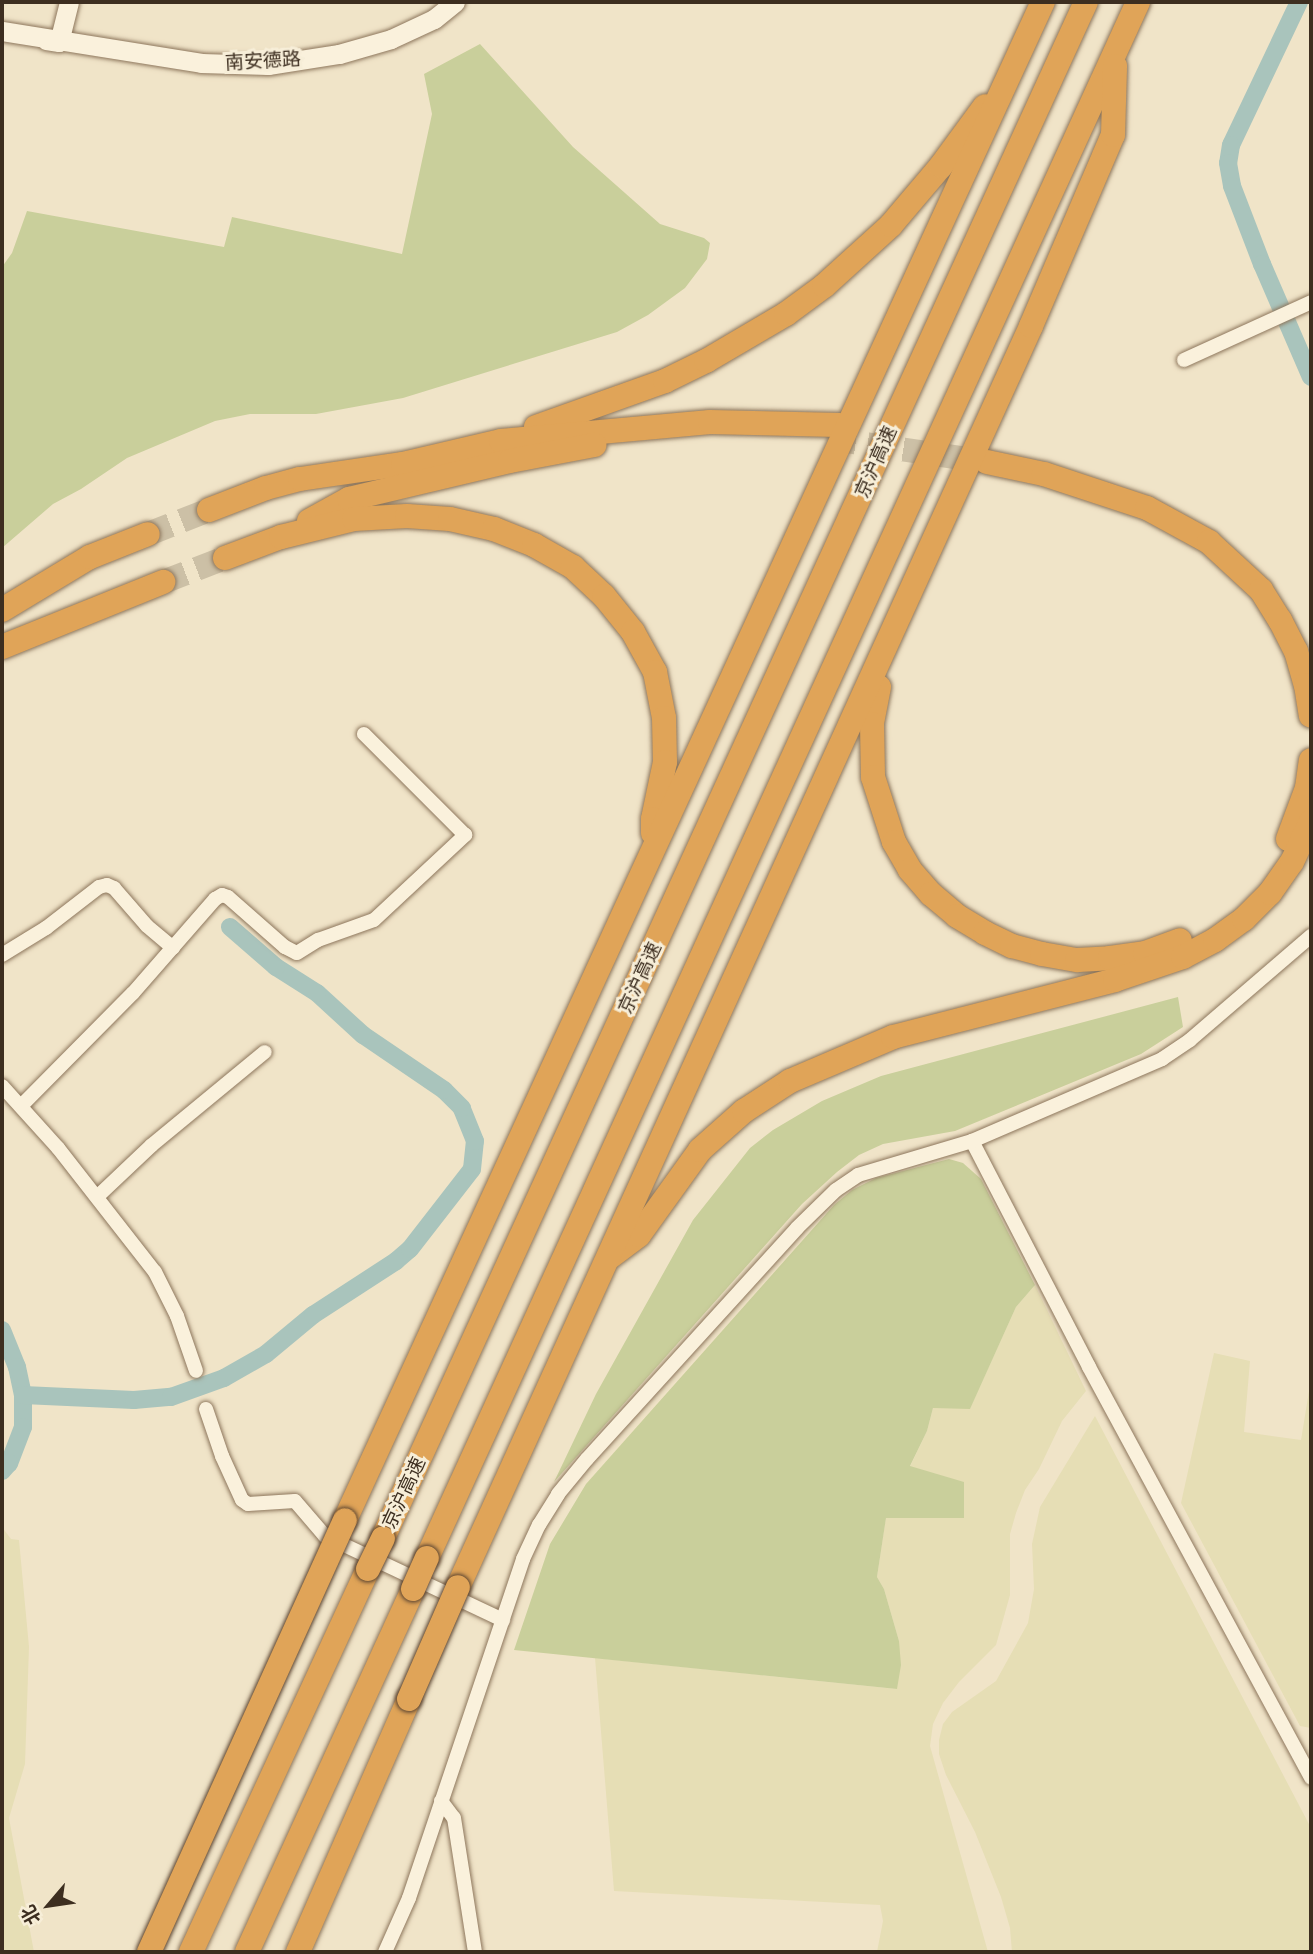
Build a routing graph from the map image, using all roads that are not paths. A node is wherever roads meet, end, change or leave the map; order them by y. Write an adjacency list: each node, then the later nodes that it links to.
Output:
1 (69, 2): 7 (street)
2 (455, 2): 7 (street, 南安德路)
3 (1043, 2): 9 (highway)
4 (1086, 2): 42 (highway, 京沪高速, bridge)
5 (1138, 2): 8 (highway)
6 (2, 31): 7 (street, 南安德路)
7 (59, 42)
8 (1116, 54): 18 (highway); 43 (highway, bridge)
9 (1005, 85): 12 (highway); 26 (highway)
10 (1311, 302): 11 (street)
11 (1184, 360)
12 (501, 441): 13 (highway); 15 (highway)
13 (209, 510)
14 (148, 534): 19 (highway)
15 (281, 537): 16 (highway); 26 (highway)
16 (225, 558)
17 (163, 582): 20 (highway)
18 (909, 597): 24 (highway); 35 (highway)
19 (2, 610)
20 (2, 647)
21 (1311, 658): 22 (highway)
22 (1311, 716)
23 (365, 734): 28 (street)
24 (1311, 761)
25 (1311, 821): 35 (highway)
26 (654, 851): 41 (highway, bridge)
27 (1311, 936): 33 (street)
28 (173, 948): 29 (street); 32 (street)
29 (2, 955)
30 (265, 1052): 34 (street)
31 (2, 1086): 32 (street)
32 (21, 1106): 34 (street)
33 (972, 1141): 38 (street); 39 (street)
34 (98, 1196): 36 (street)
35 (607, 1259): 44 (highway, bridge)
36 (195, 1371)
37 (205, 1409): 38 (street)
38 (503, 1620): 40 (street)
39 (1311, 1778)
40 (441, 1801): 45 (street); 46 (street)
41 (149, 1952)
42 (191, 1952)
43 (247, 1952)
44 (298, 1952)
45 (385, 1952)
46 (475, 1952)

